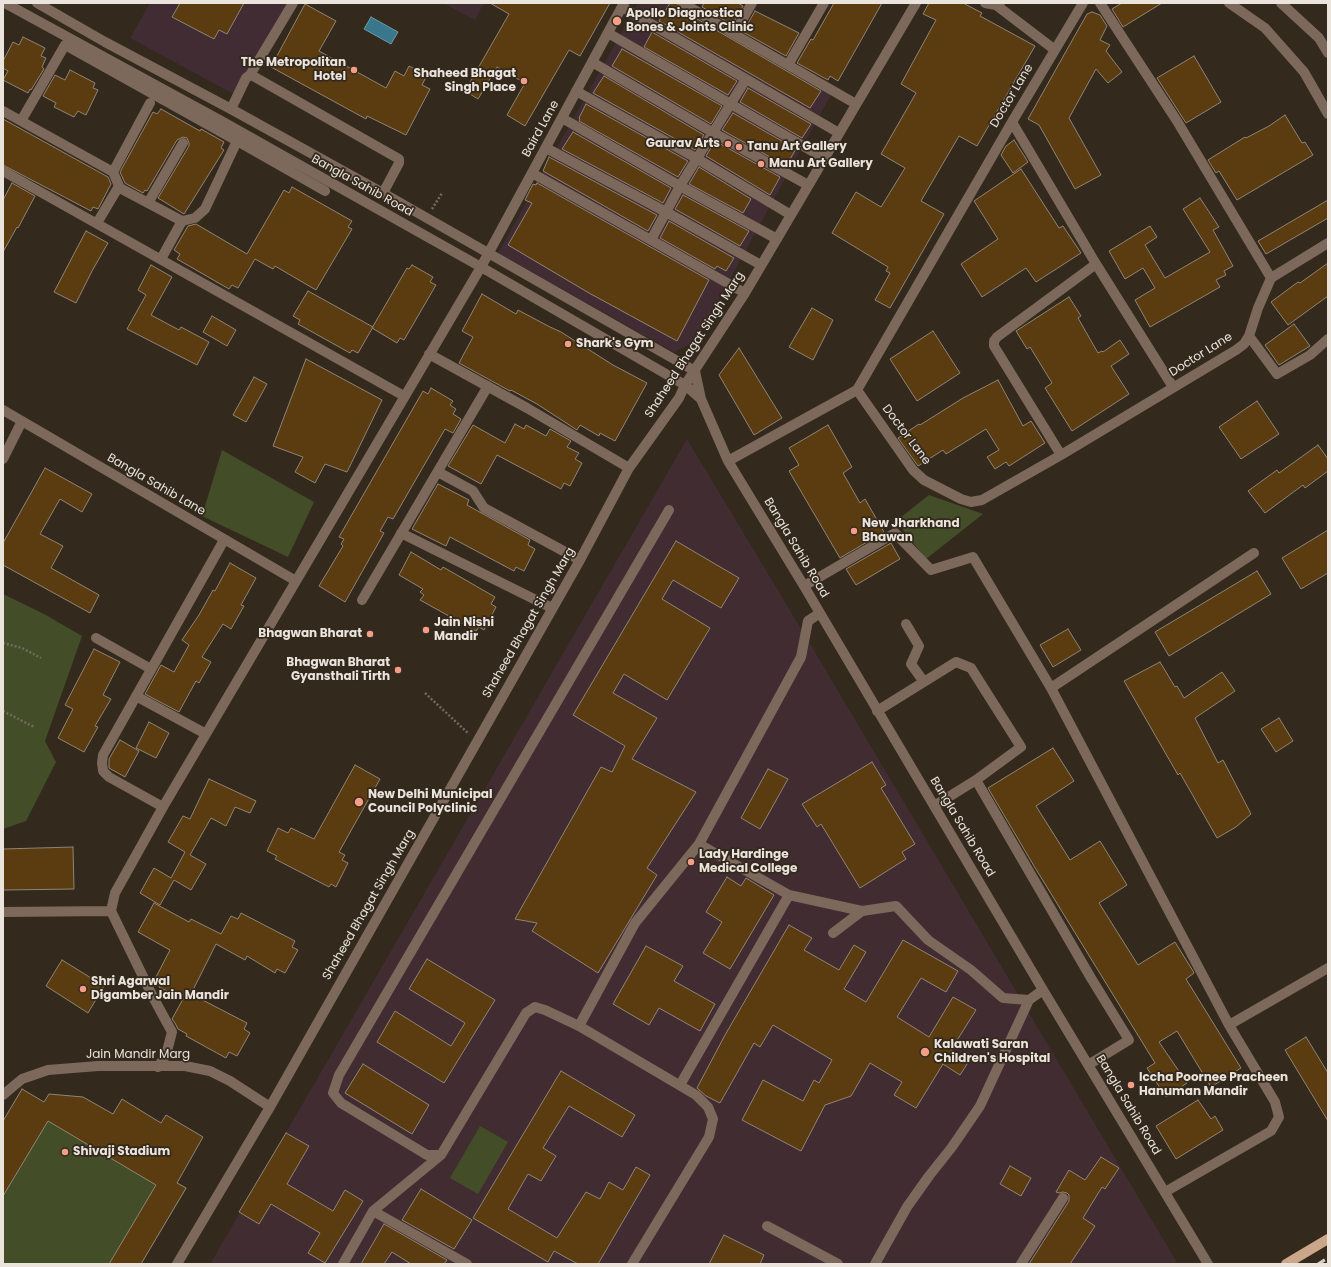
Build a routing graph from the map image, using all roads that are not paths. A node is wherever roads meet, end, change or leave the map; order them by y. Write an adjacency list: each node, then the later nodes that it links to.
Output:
1 (5, 3): 60 (street, Bangla Sahib Road)
2 (36, 3): 27 (street, Bangla Sahib Road)
3 (293, 3): 21 (street)
4 (683, 3): 16 (street)
5 (752, 3): 16 (street)
6 (824, 3): 20 (street)
7 (916, 3): 26 (street, Shaheed Bhagat Singh Marg)
8 (985, 3): 13 (street)
9 (1083, 3): 17 (street, Doctor Lane)
10 (1100, 3): 61 (street)
11 (1229, 3): 29 (street)
12 (1281, 3): 18 (street)
13 (998, 4): 17 (street)
14 (623, 5): 15 (street, Baird Lane); 22 (street)
15 (608, 33): 19 (street, Baird Lane); 25 (street)
16 (734, 34): 20 (street)
17 (1055, 50): 32 (street, Doctor Lane)
18 (1328, 53)
19 (592, 62): 23 (street, Baird Lane); 33 (street)
20 (788, 65): 26 (street)
21 (250, 75): 27 (street); 47 (street)
22 (746, 79): 25 (street); 34 (street)
23 (576, 91): 30 (street, Baird Lane); 38 (street)
24 (150, 103): 41 (street)
25 (730, 103): 33 (street); 39 (street)
26 (856, 104): 34 (street, Shaheed Bhagat Singh Marg)
27 (232, 109): 47 (street, Bangla Sahib Road)
28 (3, 111): 31 (street)
29 (1328, 114)
30 (562, 118): 37 (street, Baird Lane); 44 (street)
31 (21, 121): 35 (street); 41 (street)
32 (1012, 122): 58 (street); 70 (street, Doctor Lane)
33 (712, 132): 38 (street); 43 (street)
34 (839, 133): 39 (street, Shaheed Bhagat Singh Marg)
35 (237, 141): 46 (street); 51 (street)
36 (183, 144): 48 (street)
37 (546, 148): 42 (street, Baird Lane); 49 (street)
38 (696, 158): 44 (street); 50 (street)
39 (824, 158): 43 (street, Shaheed Bhagat Singh Marg)
40 (3, 171): 52 (street)
41 (113, 172): 45 (street)
42 (532, 173): 54 (street); 56 (street, Baird Lane)
43 (808, 185): 50 (street, Shaheed Bhagat Singh Marg)
44 (680, 186): 49 (street); 53 (street)
45 (118, 187): 48 (street); 52 (street)
46 (325, 191)
47 (384, 193): 56 (street, Bangla Sahib Road)
48 (148, 203): 51 (street)
49 (666, 212): 54 (street); 59 (street)
50 (792, 215): 53 (street, Shaheed Bhagat Singh Marg)
51 (182, 221): 57 (street)
52 (97, 223): 57 (street)
53 (777, 239): 59 (street, Shaheed Bhagat Singh Marg)
54 (651, 240): 62 (street)
55 (1328, 243): 61 (street)
56 (488, 254): 60 (street, Baird Lane); 66 (street, Bangla Sahib Road)
57 (160, 259): 71 (street)
58 (1096, 264): 69 (street); 75 (street)
59 (761, 265): 62 (street, Shaheed Bhagat Singh Marg)
60 (481, 268): 65 (street, Baird Lane); 67 (street, Bangla Sahib Road)
61 (1271, 278): 63 (street, Doctor Lane)
62 (745, 293): 66 (street, Shaheed Bhagat Singh Marg)
63 (1249, 336): 64 (street); 69 (street, Doctor Lane)
64 (1328, 339)
65 (429, 354): 68 (street); 71 (street, Baird Lane)
66 (695, 371): 67 (street, Shaheed Bhagat Singh Marg); 72 (street, Bangla Sahib Road)
67 (685, 385): 72 (street, Bangla Sahib Road); 78 (street, Shaheed Bhagat Singh Marg)
68 (488, 386): 78 (street); 79 (street)
69 (1174, 387): 75 (street, Doctor Lane)
70 (857, 390): 75 (street, Doctor Lane); 77 (street)
71 (404, 396): 85 (street, Baird Lane)
72 (701, 399): 77 (street, Bangla Sahib Road)
73 (3, 410): 74 (street, Bangla Sahib Lane)
74 (22, 421): 76 (street); 82 (street, Bangla Sahib Lane)
75 (1061, 455)
76 (3, 459)
77 (728, 461): 86 (street, Bangla Sahib Road)
78 (629, 468): 84 (street, Shaheed Bhagat Singh Marg)
79 (438, 472): 81 (street); 84 (street)
80 (669, 510): 117 (street)
81 (401, 533): 87 (street); 88 (street)
82 (224, 540): 85 (street, Bangla Sahib Lane); 92 (street)
83 (1254, 553): 94 (street)
84 (580, 560): 88 (street, Shaheed Bhagat Singh Marg)
85 (296, 581): 97 (street, Baird Lane)
86 (804, 586): 89 (street, Bangla Sahib Road); 94 (street)
87 (362, 600)
88 (552, 608): 116 (street, Shaheed Bhagat Singh Marg)
89 (820, 613): 96 (street, Bangla Sahib Road); 101 (street)
90 (906, 624): 93 (street)
91 (96, 638): 92 (street)
92 (151, 669): 95 (street)
93 (924, 682): 96 (street); 98 (street)
94 (1052, 688): 111 (street)
95 (136, 696): 97 (street); 100 (street)
96 (877, 711): 99 (street, Bangla Sahib Road)
97 (206, 734): 100 (street, Baird Lane)
98 (976, 780): 99 (street); 112 (street)
99 (934, 806): 108 (street, Bangla Sahib Road)
100 (163, 807): 103 (street, Baird Lane)
101 (699, 844): 102 (street); 110 (street)
102 (789, 895): 104 (street); 114 (street)
103 (111, 911): 105 (street); 113 (street)
104 (862, 911): 106 (street); 109 (street)
105 (3, 912)
106 (833, 933)
107 (1328, 968): 111 (street)
108 (1044, 990): 109 (street); 112 (street, Bangla Sahib Road)
109 (1029, 1000): 128 (street)
110 (579, 1026): 114 (street); 117 (street)
111 (1229, 1026): 118 (street)
112 (1088, 1065): 118 (street, Bangla Sahib Road)
113 (158, 1067): 115 (street, Jain Mandir Marg); 116 (street, Jain Mandir Marg)
114 (680, 1085): 126 (street)
115 (3, 1094)
116 (270, 1107): 123 (street, Shaheed Bhagat Singh Marg)
117 (441, 1155): 120 (street)
118 (1165, 1192): 130 (street, Bangla Sahib Road)
119 (1063, 1198): 129 (street)
120 (373, 1211): 124 (street); 125 (street)
121 (767, 1226): 127 (street)
122 (1328, 1239): 131 (main road)
123 (177, 1264)
124 (343, 1264)
125 (467, 1264)
126 (632, 1264)
127 (838, 1264)
128 (875, 1264)
129 (1022, 1264)
130 (1208, 1264)
131 (1286, 1264)

